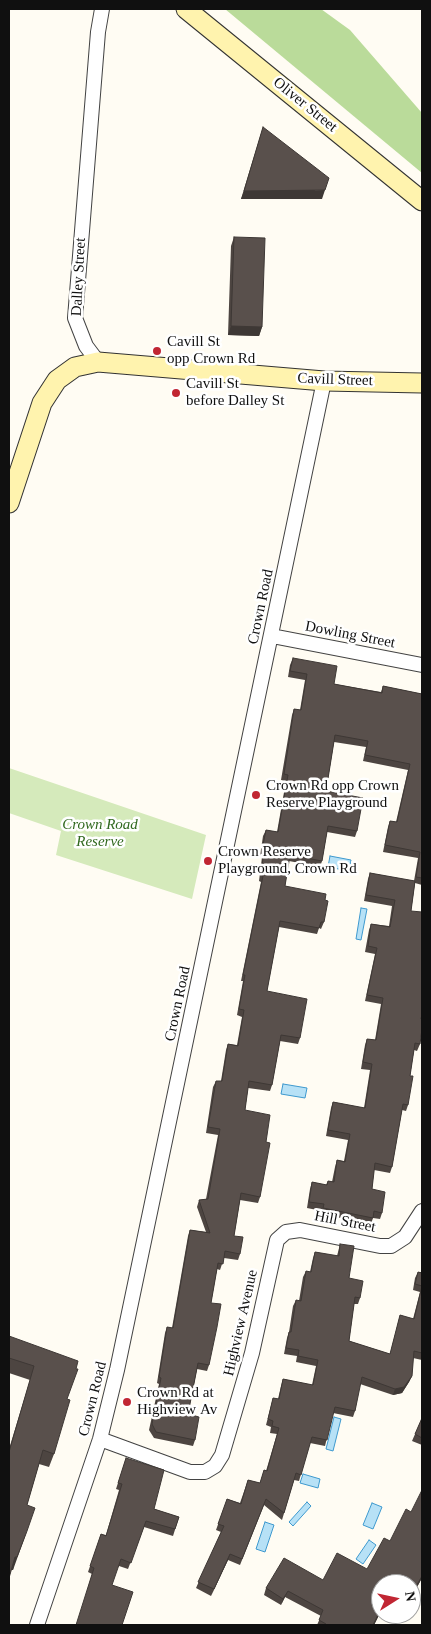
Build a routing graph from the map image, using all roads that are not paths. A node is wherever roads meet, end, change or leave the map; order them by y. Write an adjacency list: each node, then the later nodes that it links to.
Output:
1 (102, 9): 4 (street, Dalley Street)
2 (186, 9): 3 (main road, Oliver Street)
3 (422, 201)
4 (98, 362): 5 (main road, Cavill Street); 7 (main road)
5 (324, 381): 6 (main road, Cavill Street); 8 (street, Crown Road)
6 (422, 383)
7 (9, 503)
8 (272, 636): 9 (street, Dowling Street); 12 (street, Crown Road)
9 (422, 665)
10 (422, 1210): 11 (street, Hill Street)
11 (277, 1240): 12 (street, Highview Avenue)
12 (100, 1440): 13 (street, Crown Road)
13 (37, 1625)

